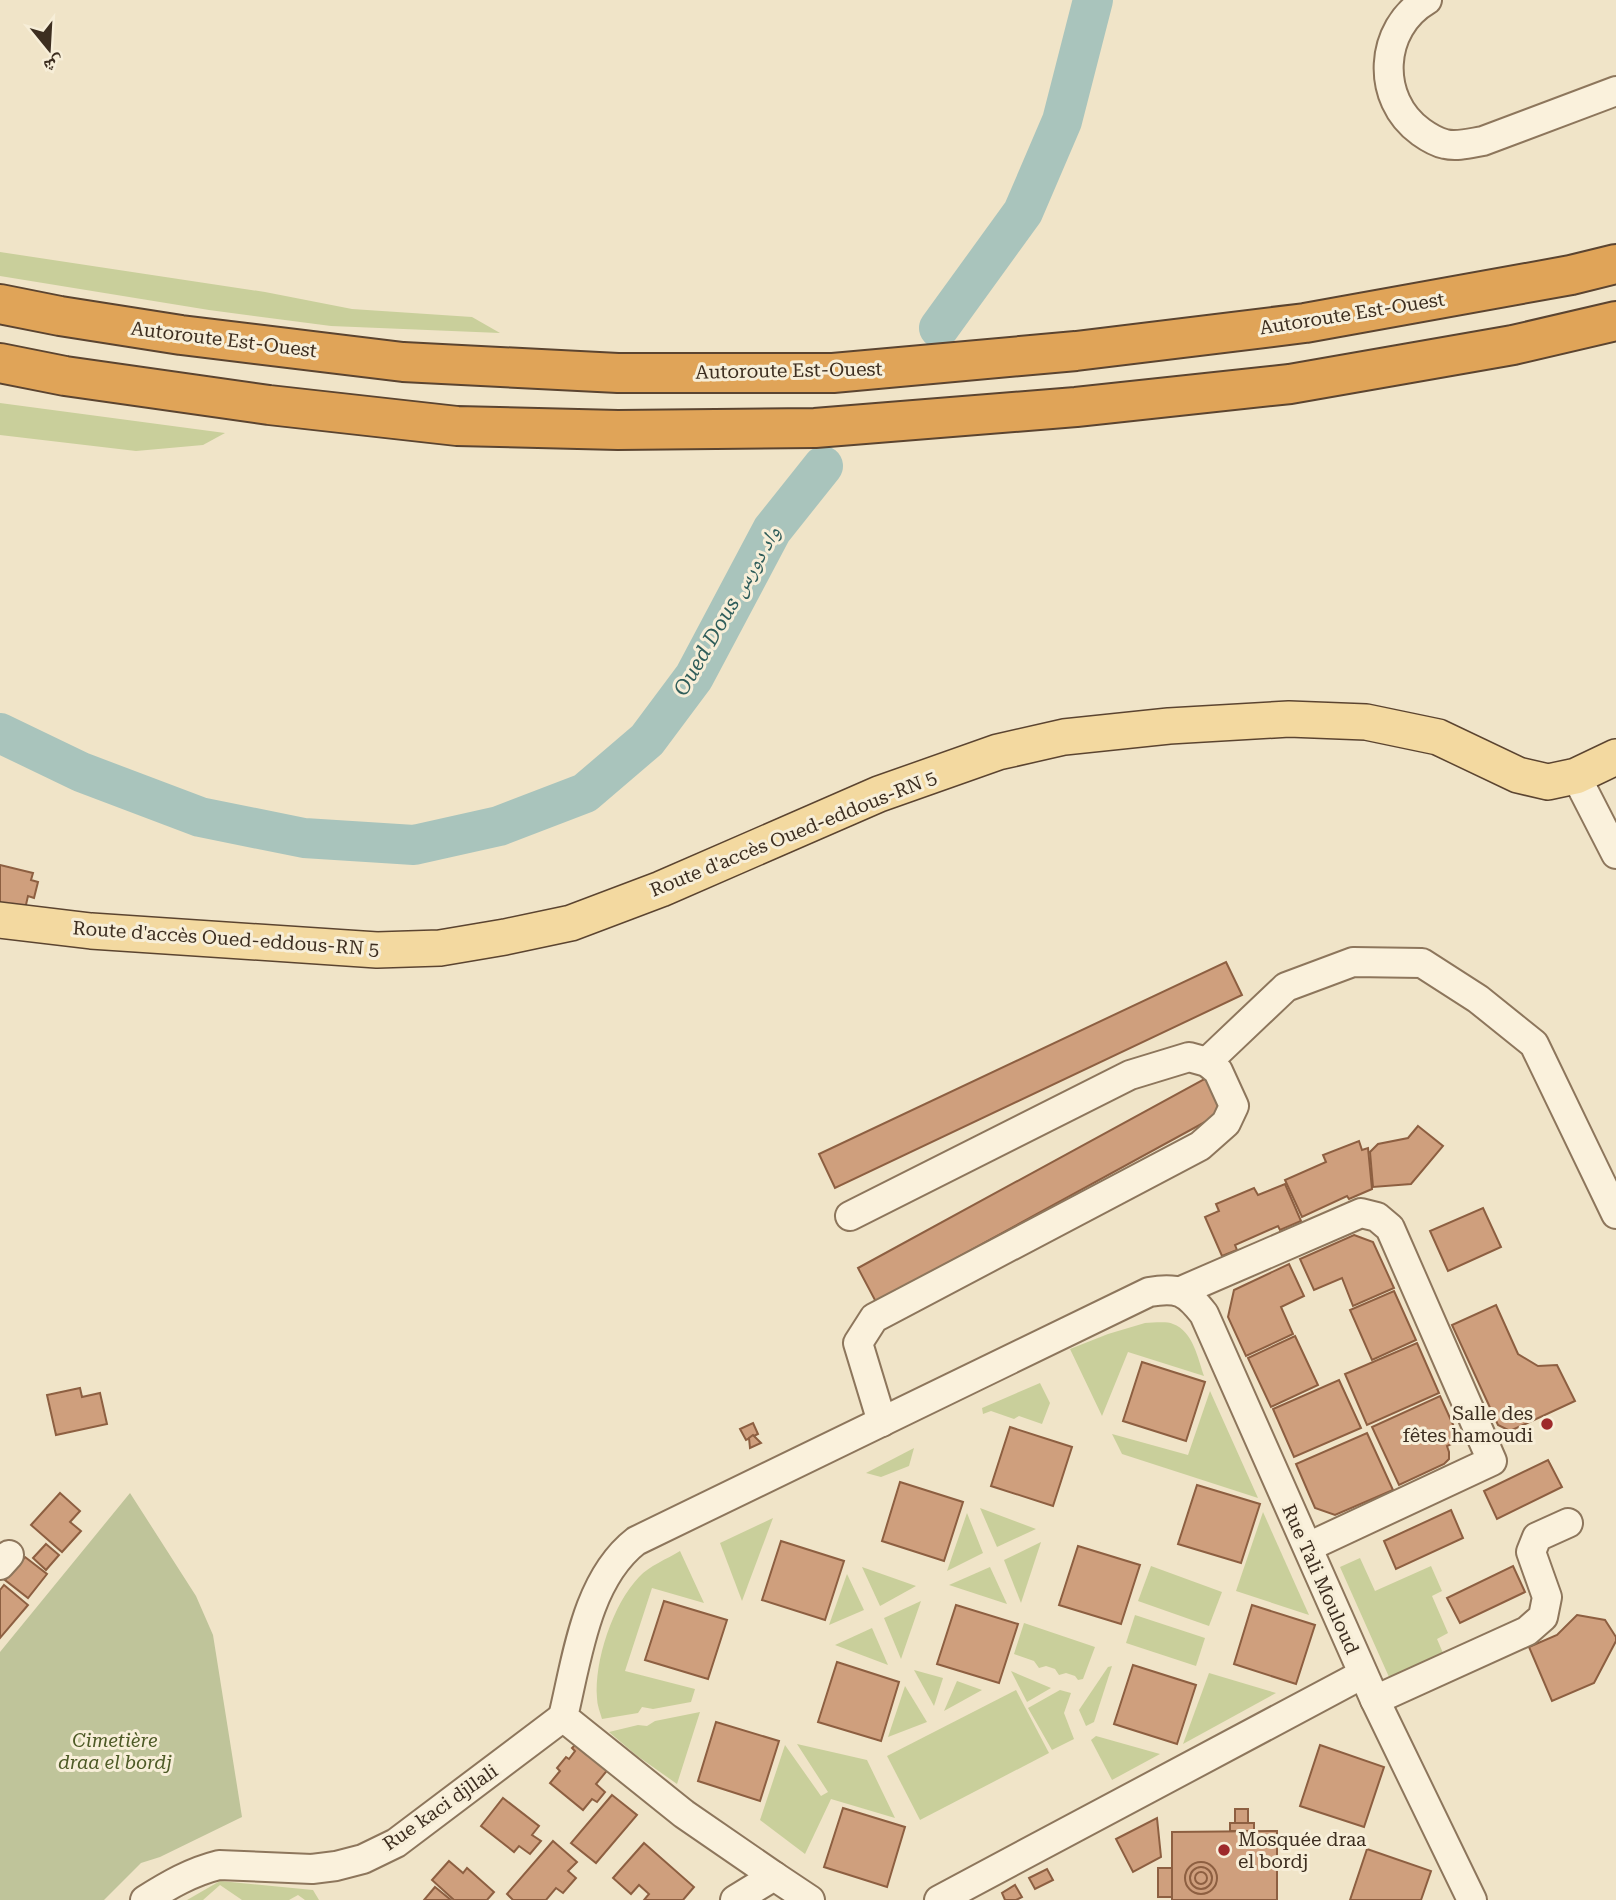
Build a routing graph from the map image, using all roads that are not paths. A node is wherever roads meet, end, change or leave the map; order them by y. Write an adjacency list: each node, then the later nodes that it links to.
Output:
1 (1427, 0): 2 (street)
2 (1616, 91)
3 (1616, 264): 4 (highway, Autoroute Est-Ouest)
4 (0, 304)
5 (1613, 323): 6 (highway)
6 (0, 363)
7 (1616, 757): 8 (main road, Route d'accès Oued-eddous-RN 5)
8 (1576, 776): 9 (street); 10 (main road, Route d'accès Oued-eddous-RN 5)
9 (1616, 854)
10 (0, 920)
11 (1207, 1062): 12 (street); 13 (street); 15 (street)
12 (1616, 1214)
13 (850, 1216)
14 (1181, 1291): 15 (street); 17 (street, Rue Tali Mouloud); 17 (street)
15 (882, 1422): 20 (street)
16 (1568, 1522): 19 (street)
17 (1308, 1547): 18 (street, Rue Tali Mouloud)
18 (1363, 1674): 19 (street, Rue Tali Mouloud); 25 (street)
19 (1375, 1700): 26 (street, Rue Tali Mouloud)
20 (563, 1717): 21 (street); 22 (street, Rue kaci djllali)
21 (774, 1876): 23 (street); 24 (street)
22 (145, 1900)
23 (735, 1900)
24 (810, 1900)
25 (939, 1900)
26 (1472, 1900)

